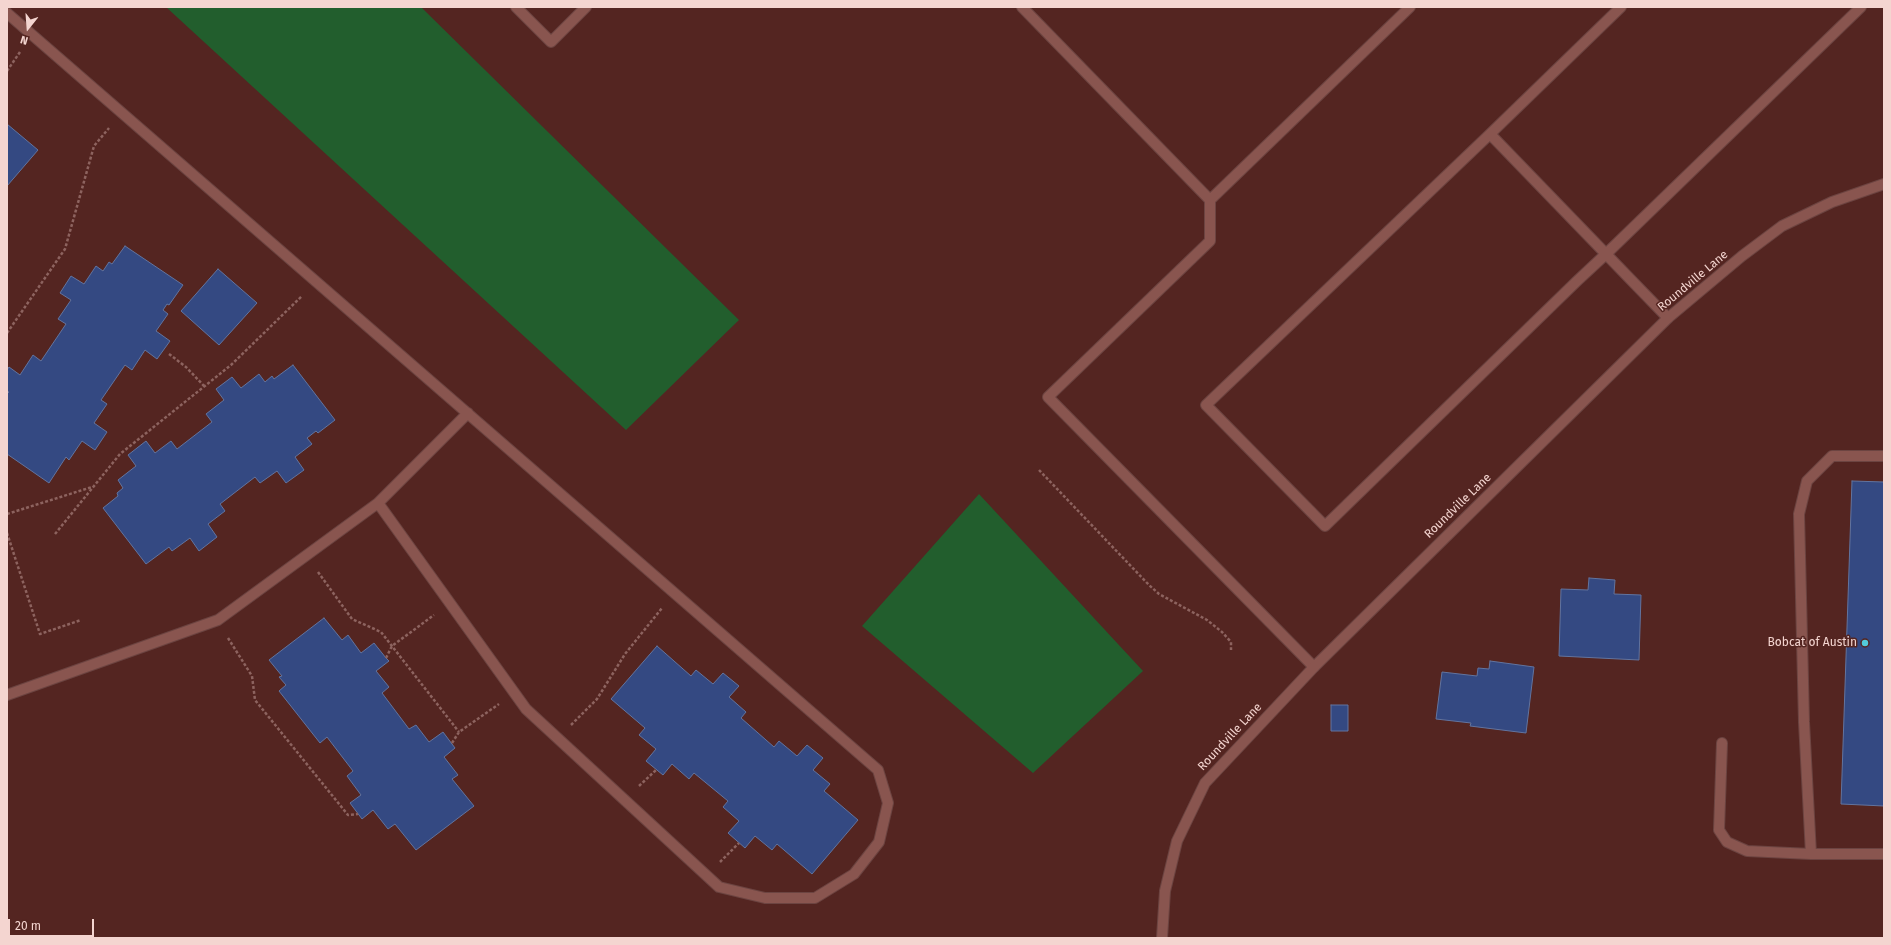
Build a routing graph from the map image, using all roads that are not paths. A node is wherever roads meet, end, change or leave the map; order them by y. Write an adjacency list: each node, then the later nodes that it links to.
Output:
1 (516, 7): 2 (street)
2 (586, 7)
3 (1022, 7): 10 (street)
4 (1410, 7): 10 (street)
5 (1621, 7): 8 (street)
6 (1861, 7): 11 (street)
7 (7, 13): 13 (street)
8 (1490, 134): 11 (street); 11 (street)
9 (1884, 184): 12 (street, Roundville Lane)
10 (1210, 200): 16 (street)
11 (1606, 254): 12 (street)
12 (1668, 318): 16 (street, Roundville Lane)
13 (468, 413): 15 (street); 15 (street)
14 (1884, 456): 19 (street)
15 (378, 503): 17 (street)
16 (1314, 667): 21 (street, Roundville Lane)
17 (7, 695)
18 (1722, 743): 19 (street)
19 (1811, 854): 20 (street)
20 (1884, 854)
21 (1162, 938)

